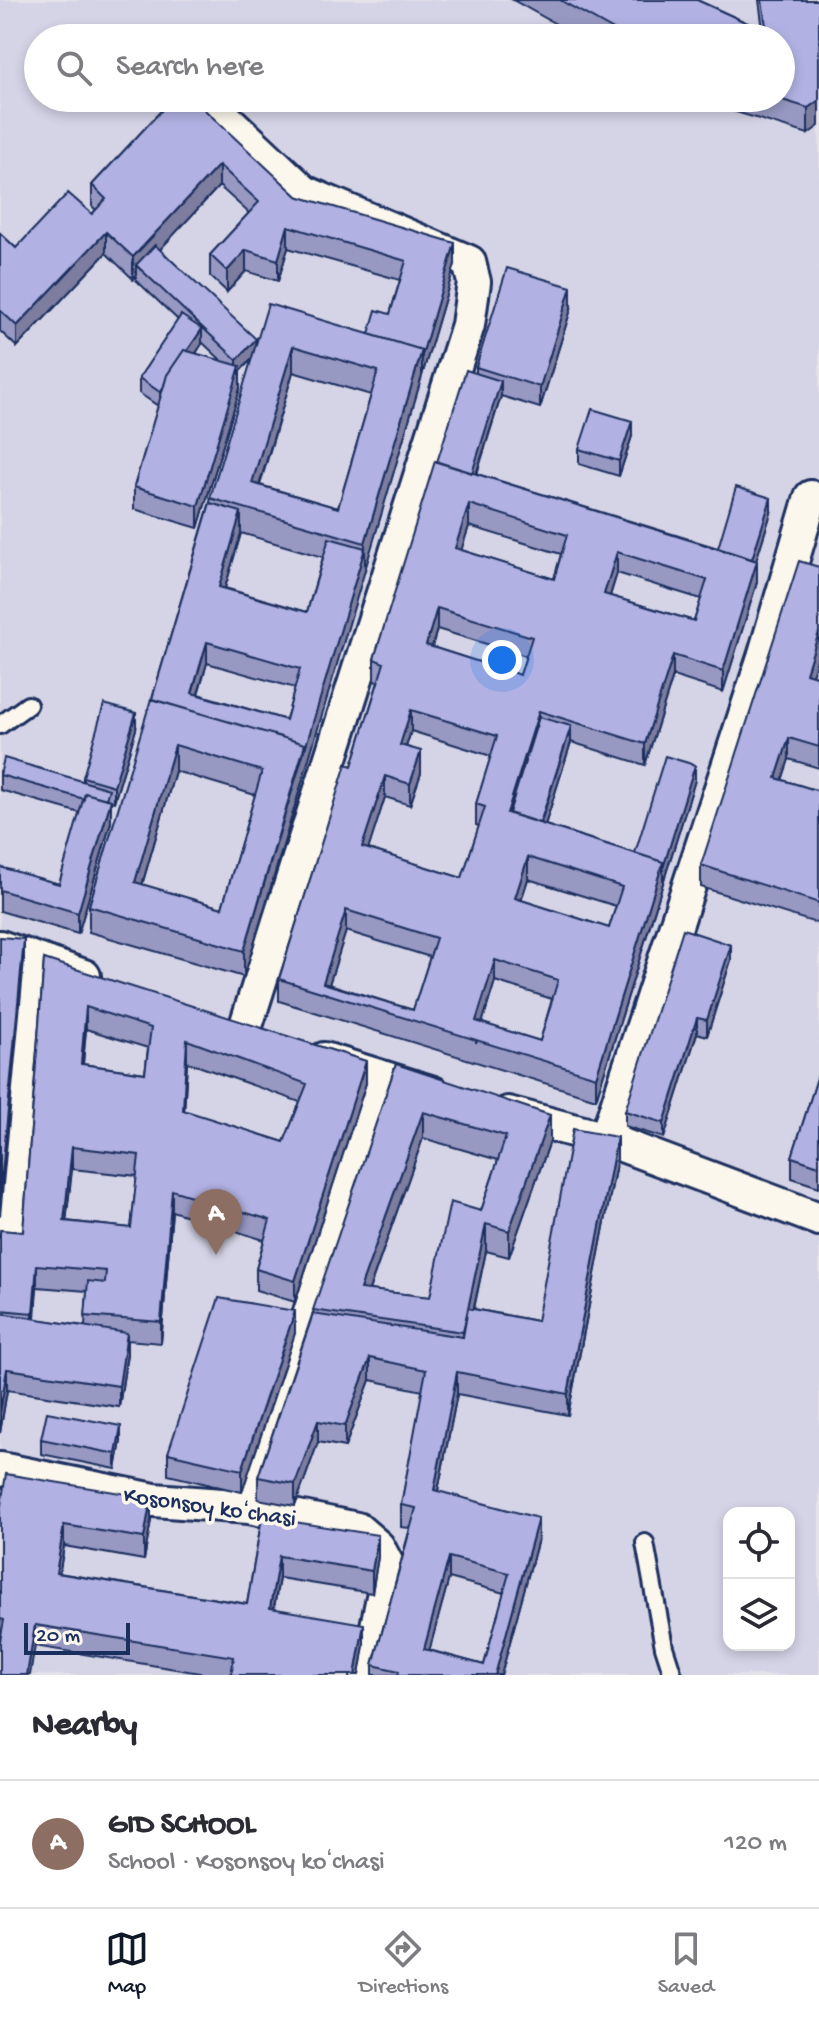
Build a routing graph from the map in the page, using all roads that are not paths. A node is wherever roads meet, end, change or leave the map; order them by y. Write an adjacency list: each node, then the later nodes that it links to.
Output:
1 (219, 112): 8 (street)
2 (811, 497): 9 (street)
3 (28, 705): 4 (lane)
4 (0, 725)
5 (0, 947): 6 (street)
6 (38, 960): 7 (street); 11 (street)
7 (111, 986)
8 (383, 1080): 9 (street); 13 (street)
9 (606, 1139): 10 (street)
10 (819, 1219)
11 (14, 1228)
12 (0, 1469): 13 (street, Kosonsoy koʻchasi)
13 (249, 1507): 15 (street, Kosonsoy koʻchasi)
14 (645, 1543): 16 (lane)
15 (367, 1675)
16 (673, 1675)

